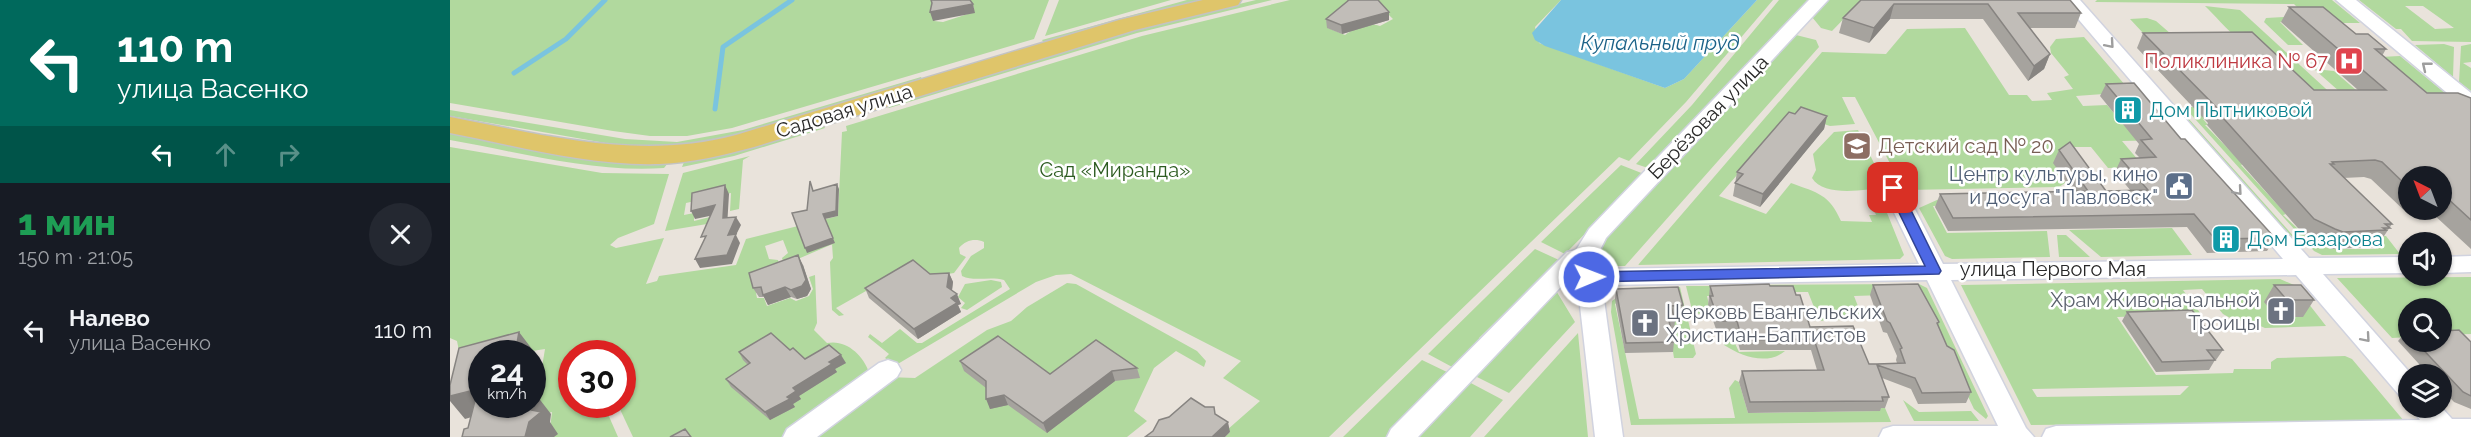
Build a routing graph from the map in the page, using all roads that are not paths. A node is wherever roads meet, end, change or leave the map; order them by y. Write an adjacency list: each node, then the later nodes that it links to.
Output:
1 (1230, 0): 6 (main road, Садовая улица)
2 (1819, 0): 12 (street, Берёзовая улица)
3 (2071, 0): 11 (street, one-way to 11)
4 (2345, 0): 5 (street, one-way to 4)
5 (2471, 103)
6 (450, 125)
7 (1893, 188): 13 (street)
8 (2471, 264): 10 (street)
9 (2398, 265): 11 (street, улица Первого Мая)
10 (2452, 265)
11 (2304, 267): 13 (street, улица Первого Мая); 15 (street, one-way to 15)
12 (1582, 268): 13 (street, улица Первого Мая); 19 (street); 20 (street)
13 (1934, 271): 22 (street)
14 (888, 370): 18 (street)
15 (2398, 375)
16 (2438, 418): 17 (street)
17 (2456, 433): 23 (street)
18 (797, 437)
19 (1401, 437)
20 (1609, 437)
21 (1893, 437): 22 (street)
22 (2018, 437)
23 (2056, 437)

